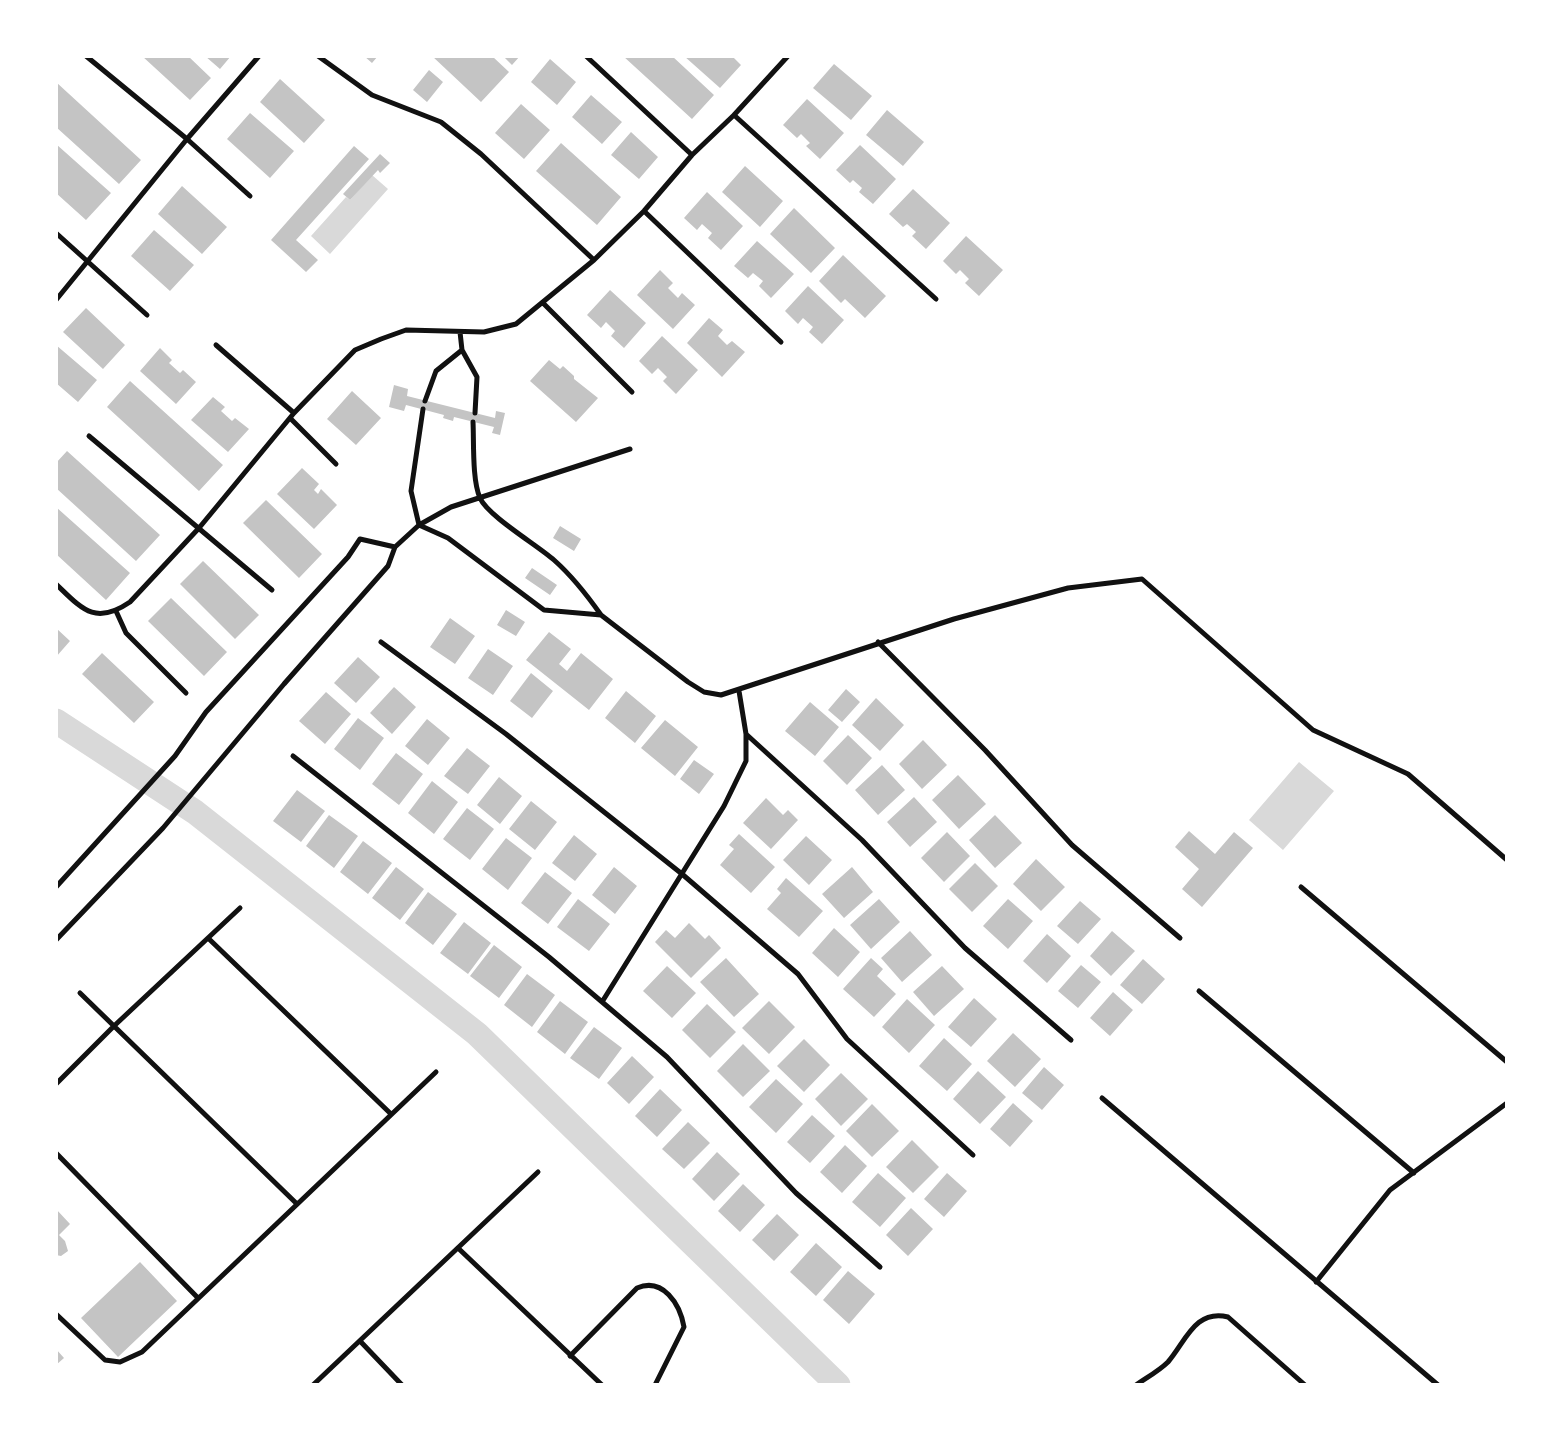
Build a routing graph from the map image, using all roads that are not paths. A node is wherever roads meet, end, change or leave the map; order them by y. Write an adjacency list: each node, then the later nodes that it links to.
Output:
1 (86, 56): 7 (street)
2 (259, 56): 7 (street)
3 (318, 56): 13 (street)
4 (586, 56): 8 (street)
5 (786, 57): 6 (street)
6 (734, 115): 8 (street); 14 (street)
7 (187, 139): 9 (street); 12 (street)
8 (692, 155): 10 (street)
9 (250, 196)
10 (644, 211): 13 (street); 19 (street)
11 (56, 232): 12 (street)
12 (88, 260): 15 (street); 17 (street)
13 (594, 260): 16 (street)
14 (936, 299)
15 (56, 300)
16 (543, 303): 18 (street); 22 (street)
17 (147, 315)
18 (460, 332): 21 (street); 25 (street)
19 (781, 342)
20 (216, 345): 25 (street)
21 (462, 350): 23 (street); 26 (street)
22 (632, 392)
23 (425, 401)
24 (423, 409): 33 (street)
25 (294, 413): 27 (street)
26 (474, 413)
27 (290, 418): 31 (street); 34 (street)
28 (473, 422): 32 (street)
29 (89, 436): 34 (street)
30 (630, 449): 32 (street)
31 (336, 464)
32 (480, 499): 33 (street); 39 (street)
33 (418, 525): 35 (street); 39 (street)
34 (199, 528): 37 (street); 38 (street)
35 (395, 547): 48 (street); 53 (street)
36 (56, 584): 38 (street)
37 (272, 590)
38 (116, 611): 43 (street)
39 (602, 615): 42 (street)
40 (381, 642): 47 (street)
41 (878, 642): 42 (street); 46 (street); 52 (street)
42 (739, 691): 44 (street)
43 (186, 692)
44 (746, 734): 47 (street); 58 (street)
45 (293, 756): 56 (street)
46 (1507, 860)
47 (682, 874): 56 (street); 66 (street)
48 (56, 887)
49 (1301, 887): 59 (street)
50 (240, 908): 51 (street)
51 (208, 938): 57 (street); 64 (street)
52 (1180, 938)
53 (56, 940)
54 (1199, 991): 68 (street)
55 (80, 993): 57 (street)
56 (602, 1002): 71 (street)
57 (114, 1026): 61 (street); 69 (street)
58 (1071, 1040)
59 (1507, 1062)
60 (436, 1072): 64 (street)
61 (56, 1084)
62 (1102, 1098): 72 (street)
63 (1507, 1103): 68 (street)
64 (391, 1114): 69 (street)
65 (56, 1153): 73 (street)
66 (973, 1155)
67 (538, 1172): 70 (street)
68 (1414, 1173): 72 (street)
69 (297, 1204): 73 (street)
70 (458, 1248): 75 (street); 76 (street)
71 (880, 1267)
72 (1316, 1282): 83 (street)
73 (198, 1298): 74 (street)
74 (56, 1314)
75 (360, 1341): 77 (street); 78 (street)
76 (570, 1356): 79 (street); 80 (street)
77 (314, 1385)
78 (402, 1385)
79 (602, 1385)
80 (655, 1385)
81 (1136, 1385): 82 (street)
82 (1305, 1385)
83 (1438, 1385)

